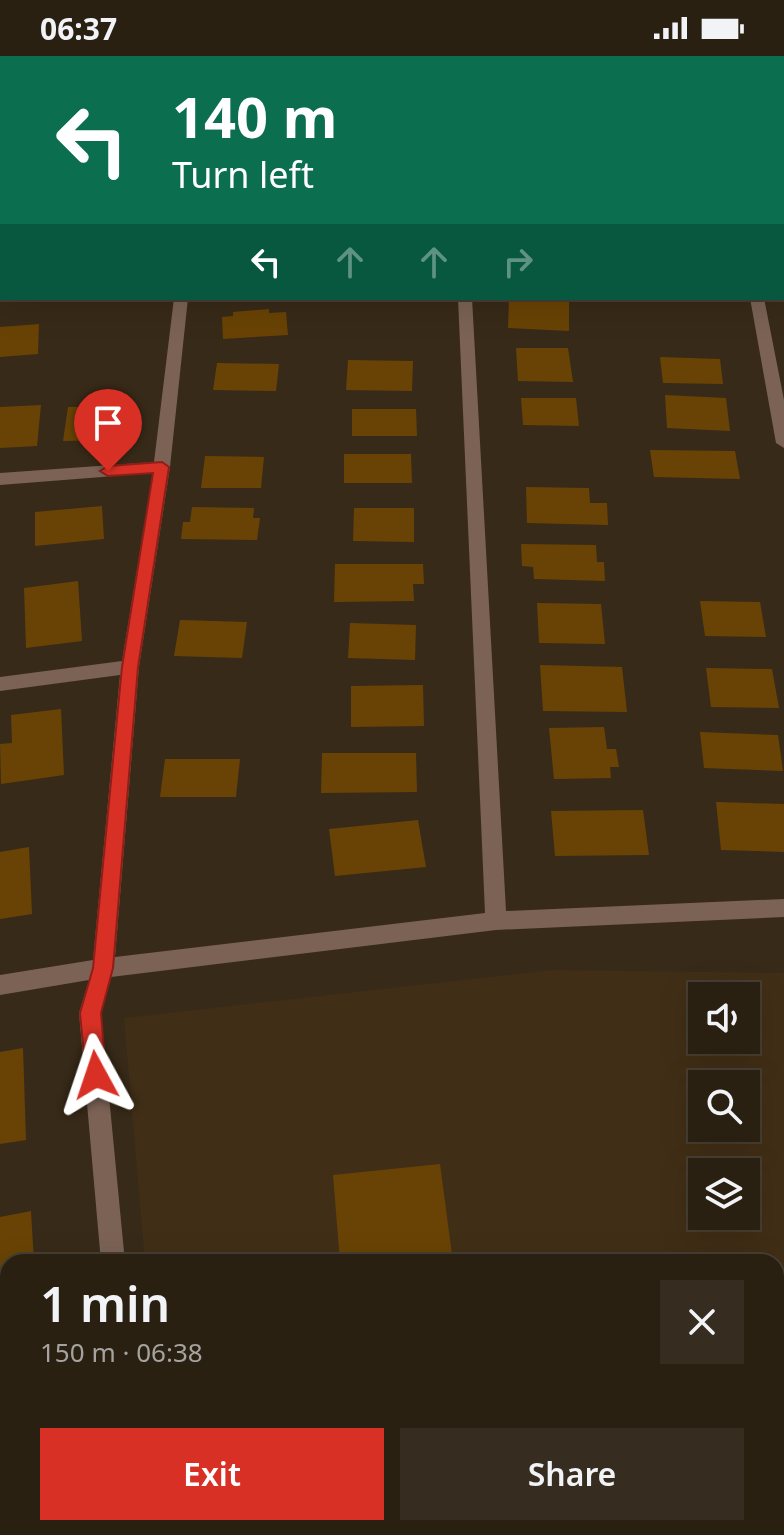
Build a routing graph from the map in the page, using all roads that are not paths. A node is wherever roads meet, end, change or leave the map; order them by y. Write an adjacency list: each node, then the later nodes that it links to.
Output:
1 (181, 300): 5 (street)
2 (465, 300): 10 (street)
3 (757, 300): 4 (street)
4 (784, 443)
5 (162, 467): 6 (street); 7 (street)
6 (0, 479)
7 (130, 667): 8 (street); 11 (street)
8 (0, 684)
9 (784, 908): 10 (street)
10 (496, 921): 11 (street)
11 (103, 968): 12 (street); 13 (street)
12 (0, 985)
13 (112, 1254)

